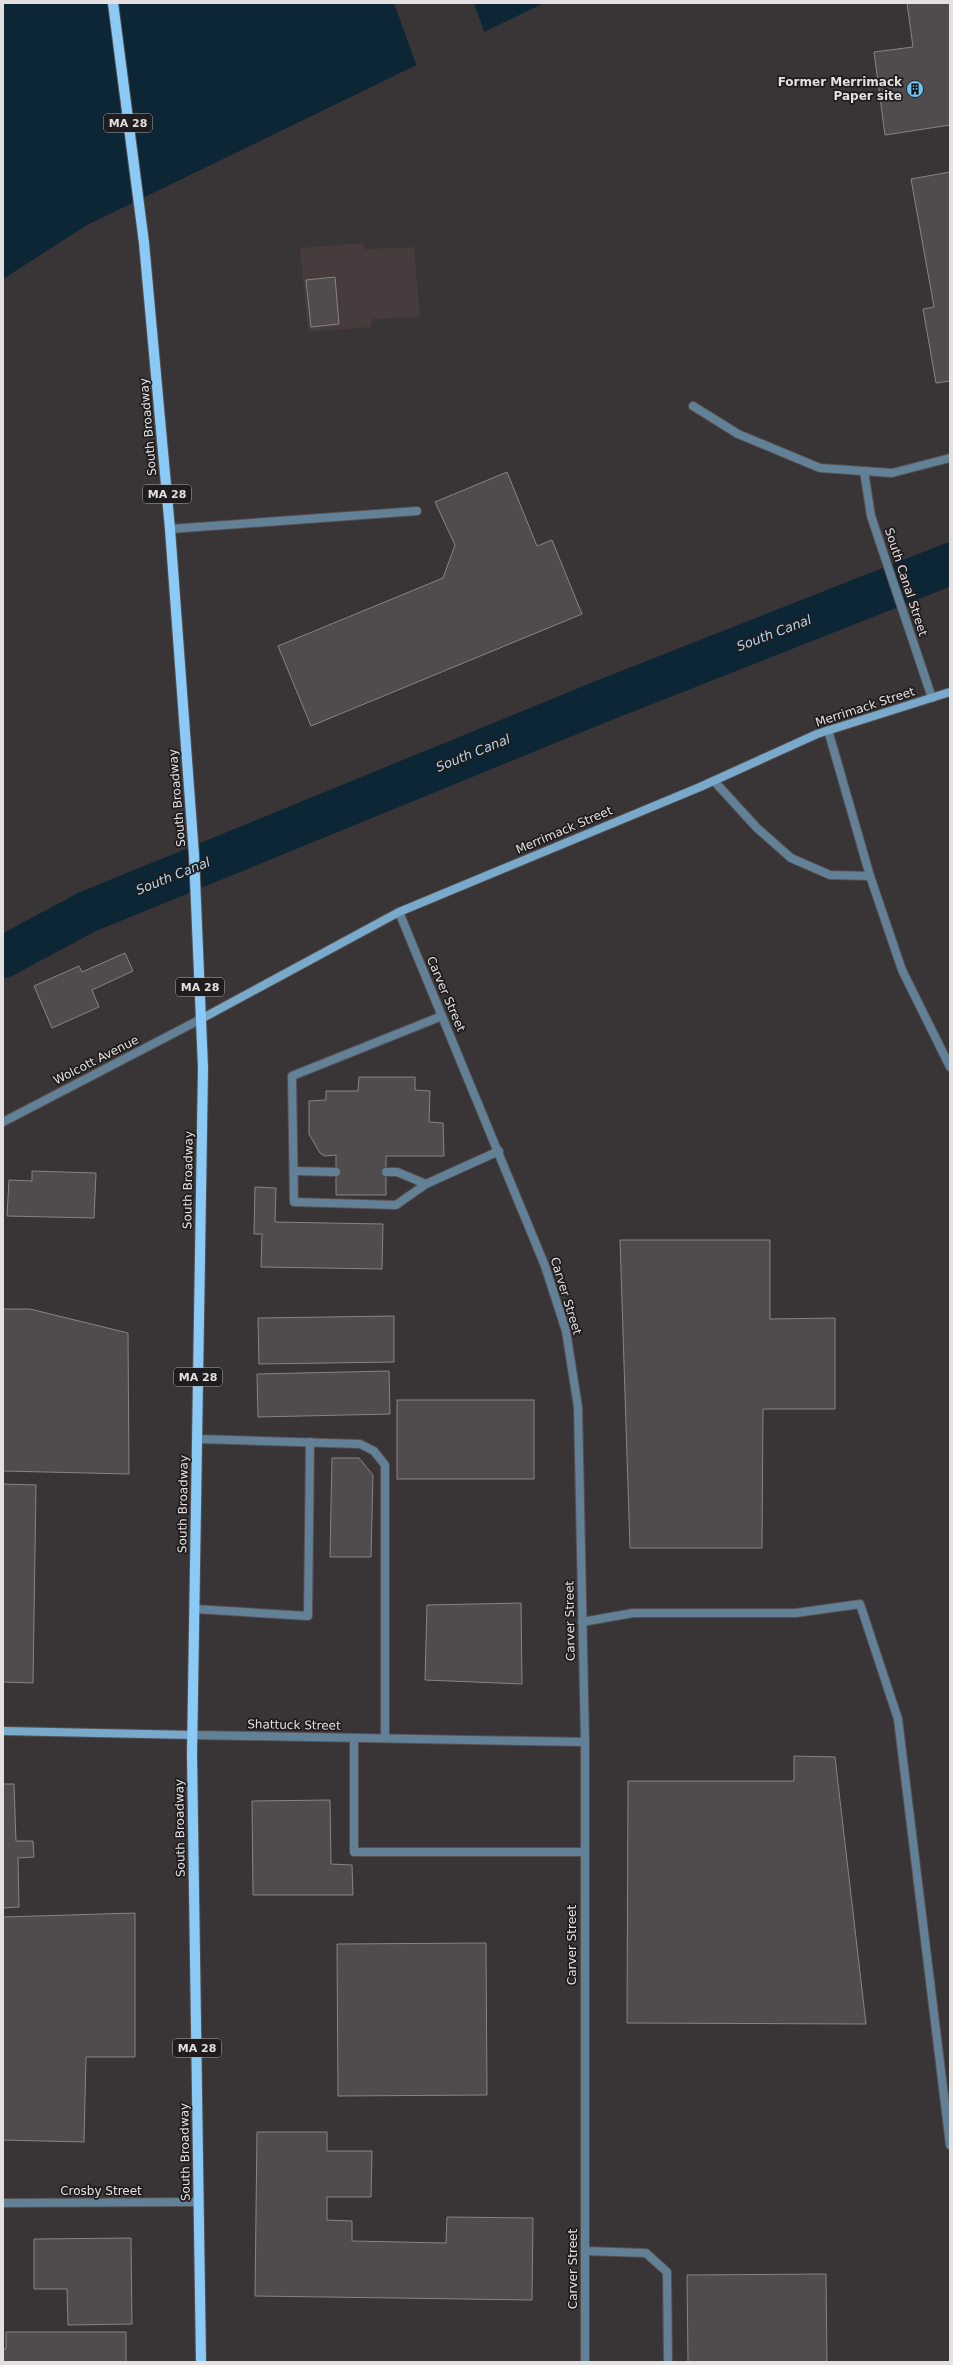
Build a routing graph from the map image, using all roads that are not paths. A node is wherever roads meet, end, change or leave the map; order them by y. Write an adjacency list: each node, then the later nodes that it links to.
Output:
1 (112, 3): 6 (main road, South Broadway / MA 28)
2 (693, 406): 4 (street)
3 (950, 458): 4 (street)
4 (864, 471): 8 (street, South Canal Street)
5 (417, 511): 6 (street)
6 (170, 529): 14 (main road, South Broadway / MA 28)
7 (950, 692): 8 (main road, Merrimack Street)
8 (932, 698): 9 (main road, Merrimack Street)
9 (828, 730): 10 (main road, Merrimack Street); 11 (street)
10 (714, 780): 11 (street); 12 (main road, Merrimack Street)
11 (870, 876): 15 (street)
12 (399, 912): 13 (street, Carver Street); 14 (main road, Merrimack Street)
13 (442, 1016): 17 (street, Carver Street); 18 (street)
14 (201, 1019): 16 (street, Wolcott Avenue); 22 (main road, South Broadway / MA 28)
15 (950, 1067)
16 (3, 1122)
17 (499, 1151): 21 (street); 25 (street, Carver Street)
18 (294, 1171): 19 (street); 21 (street)
19 (336, 1172)
20 (386, 1172): 21 (street)
21 (426, 1184)
22 (197, 1439): 23 (street); 24 (main road, South Broadway / MA 28)
23 (310, 1442): 24 (street); 29 (street)
24 (195, 1609): 27 (main road, South Broadway / MA 28)
25 (582, 1622): 30 (street, Carver Street); 32 (street)
26 (3, 1731): 27 (main road, Shattuck Street)
27 (193, 1735): 28 (street, Shattuck Street); 33 (main road, South Broadway / MA 28)
28 (354, 1738): 29 (street, Shattuck Street); 31 (street)
29 (385, 1738): 30 (street, Shattuck Street)
30 (585, 1742): 31 (street, Carver Street)
31 (584, 1852): 35 (street, Carver Street)
32 (950, 2145)
33 (199, 2202): 34 (street, Crosby Street); 36 (main road, South Broadway / MA 28)
34 (3, 2203)
35 (585, 2251): 37 (street, Carver Street); 38 (street)
36 (201, 2362)
37 (584, 2362)
38 (668, 2362)

